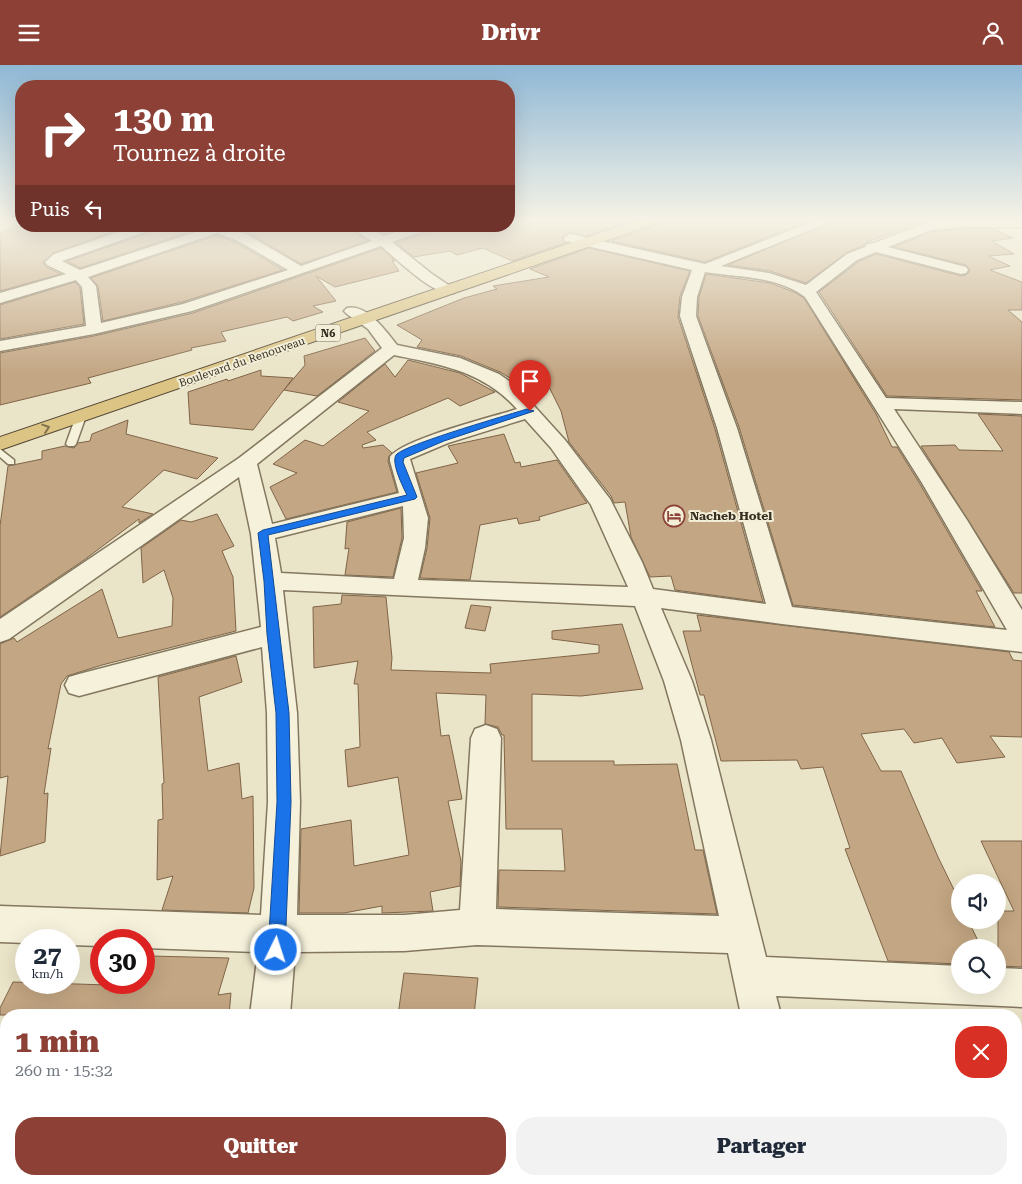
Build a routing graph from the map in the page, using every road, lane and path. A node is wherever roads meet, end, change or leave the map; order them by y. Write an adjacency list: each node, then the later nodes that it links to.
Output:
1 (71, 271): 9 (street)
2 (90, 271): 9 (street)
3 (300, 271): 14 (street)
4 (423, 271): 10 (street)
5 (486, 271): 10 (highway, Boulevard du Renouveau / N6)
6 (702, 271): 32 (street)
7 (723, 271): 11 (street)
8 (833, 271): 11 (street)
9 (79, 275): 12 (street); 14 (street)
10 (442, 286): 13 (highway, Boulevard du Renouveau / N6)
11 (808, 291): 17 (street)
12 (0, 298)
13 (359, 315): 16 (street); 19 (highway, Boulevard du Renouveau / N6)
14 (94, 329): 15 (street)
15 (0, 346)
16 (391, 349): 20 (street); 26 (street)
17 (882, 403): 18 (street); 34 (street)
18 (1022, 408)
19 (79, 410): 21 (highway, Boulevard du Renouveau / N6); 22 (highway, Boulevard du Renouveau / N6, one-way to 19); 23 (lane)
20 (530, 411): 27 (street); 31 (street)
21 (0, 430)
22 (0, 444)
23 (71, 444)
24 (0, 452): 25 (lane)
25 (11, 462)
26 (246, 462): 28 (street); 33 (street)
27 (412, 497): 28 (street); 30 (street)
28 (263, 533): 29 (street)
29 (270, 581): 30 (street); 35 (street)
30 (404, 588): 31 (street)
31 (645, 597): 32 (street); 42 (street)
32 (782, 615): 36 (street)
33 (0, 632)
34 (1022, 633)
35 (273, 634): 37 (street); 41 (street)
36 (1022, 641)
37 (80, 685)
38 (486, 738): 40 (street)
39 (0, 924): 41 (street)
40 (477, 927): 41 (street); 42 (street)
41 (278, 934): 45 (street)
42 (743, 935): 43 (street)
43 (753, 976): 44 (street); 46 (street)
44 (1022, 988)
45 (271, 1009)
46 (760, 1009)

